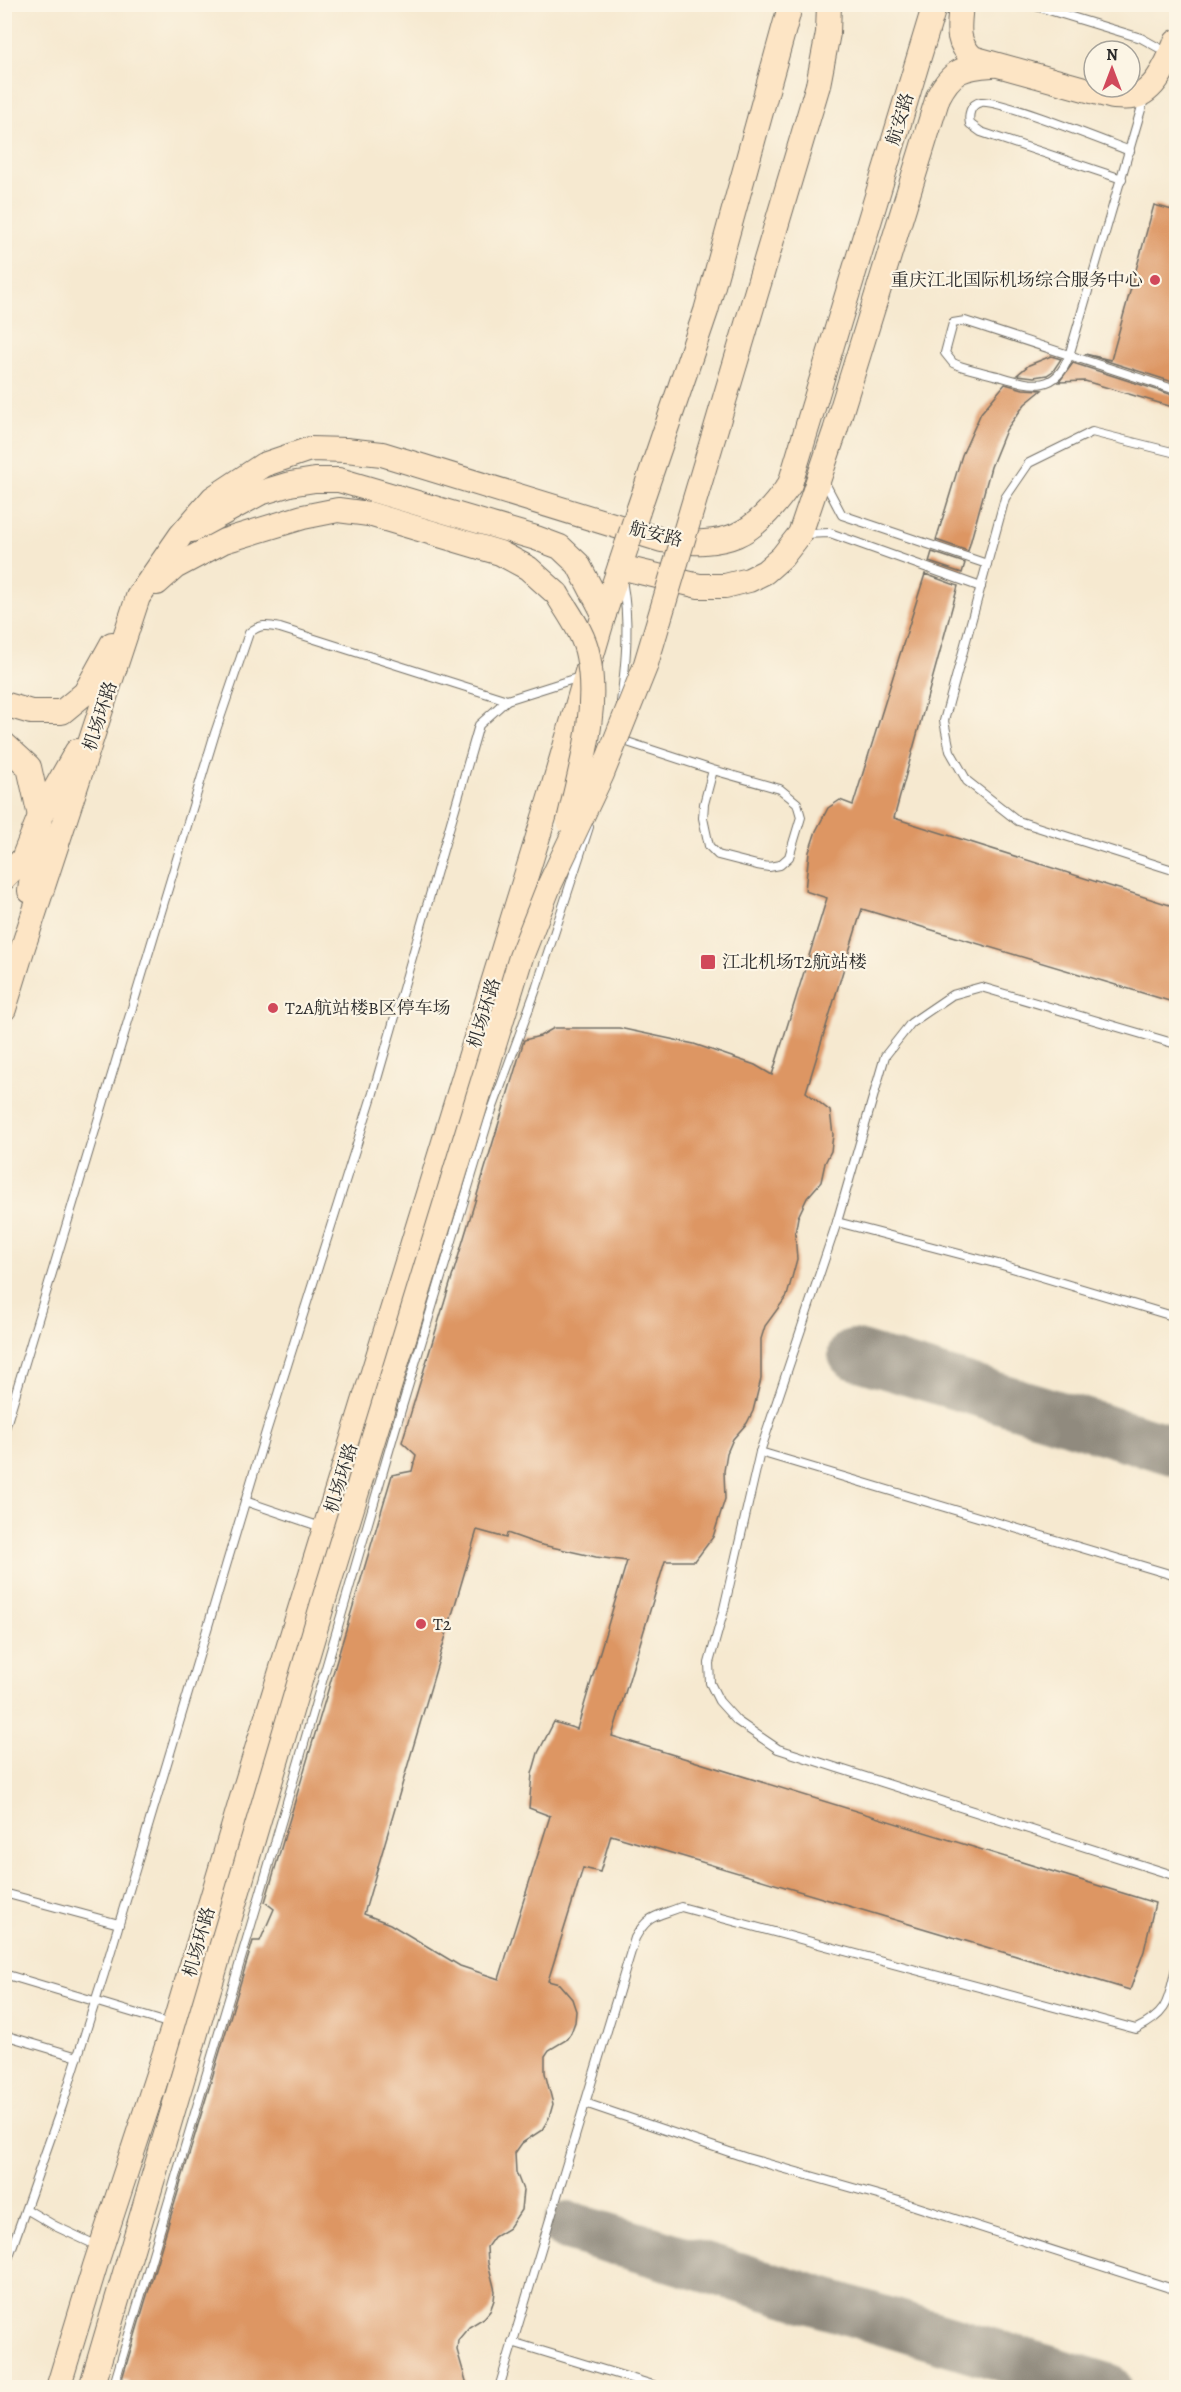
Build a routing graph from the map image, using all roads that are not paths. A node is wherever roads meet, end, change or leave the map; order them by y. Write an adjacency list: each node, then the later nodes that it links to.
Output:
1 (789, 4): 17 (street, bridge)
2 (829, 4): 30 (street, bridge)
3 (936, 4): 16 (street, 航安路)
4 (961, 4): 7 (street)
5 (1029, 4): 6 (lane)
6 (1174, 48): 8 (street)
7 (992, 65): 8 (street); 14 (street, 航安路)
8 (1148, 89): 9 (lane)
9 (1130, 151): 10 (lane); 10 (lane)
10 (1122, 179): 11 (lane)
11 (1069, 356): 11 (lane); 12 (lane)
12 (1176, 390)
13 (1176, 453): 18 (lane)
14 (820, 475): 15 (street, 航安路); 18 (lane)
15 (800, 534): 17 (street, 航安路); 19 (lane)
16 (181, 535): 20 (street, 机场环路); 21 (street)
17 (623, 556): 21 (street, 机场环路); 26 (lane, 机场环路)
18 (987, 564): 19 (lane)
19 (981, 587): 31 (lane)
20 (138, 597): 23 (street, 机场环路); 25 (street); 30 (street, bridge)
21 (604, 614): 22 (street, 机场环路)
22 (586, 675): 24 (lane); 41 (street, 机场环路)
23 (106, 699): 29 (street); 33 (street, 机场环路)
24 (507, 700): 38 (lane); 40 (lane)
25 (4, 704)
26 (617, 739): 28 (lane); 60 (lane, 机场环路)
27 (4, 744): 29 (street)
28 (712, 770): 28 (lane)
29 (40, 816): 32 (street); 33 (street)
30 (560, 861): 59 (street, 机场环路, bridge)
31 (1176, 871)
32 (4, 878)
33 (23, 947): 34 (street, 机场环路)
34 (4, 1010)
35 (1176, 1044): 36 (lane)
36 (837, 1222): 37 (lane); 39 (lane)
37 (1176, 1317)
38 (4, 1432)
39 (760, 1452): 42 (lane); 43 (lane)
40 (245, 1501): 41 (lane); 45 (lane)
41 (326, 1529): 49 (street, 机场环路)
42 (1176, 1576)
43 (1176, 1876)
44 (4, 1893): 45 (lane)
45 (119, 1924): 48 (lane)
46 (1176, 1968): 52 (lane)
47 (4, 1974): 48 (lane)
48 (96, 2001): 49 (lane); 51 (lane)
49 (174, 2025): 54 (street, 机场环路)
50 (4, 2035): 51 (lane)
51 (78, 2057): 53 (lane)
52 (585, 2103): 56 (lane); 57 (lane)
53 (26, 2209): 54 (lane); 55 (lane)
54 (101, 2248): 58 (street, 机场环路)
55 (4, 2270)
56 (1176, 2290)
57 (512, 2342): 61 (lane); 62 (lane)
58 (58, 2388)
59 (90, 2388)
60 (113, 2388)
61 (498, 2388)
62 (663, 2388)

